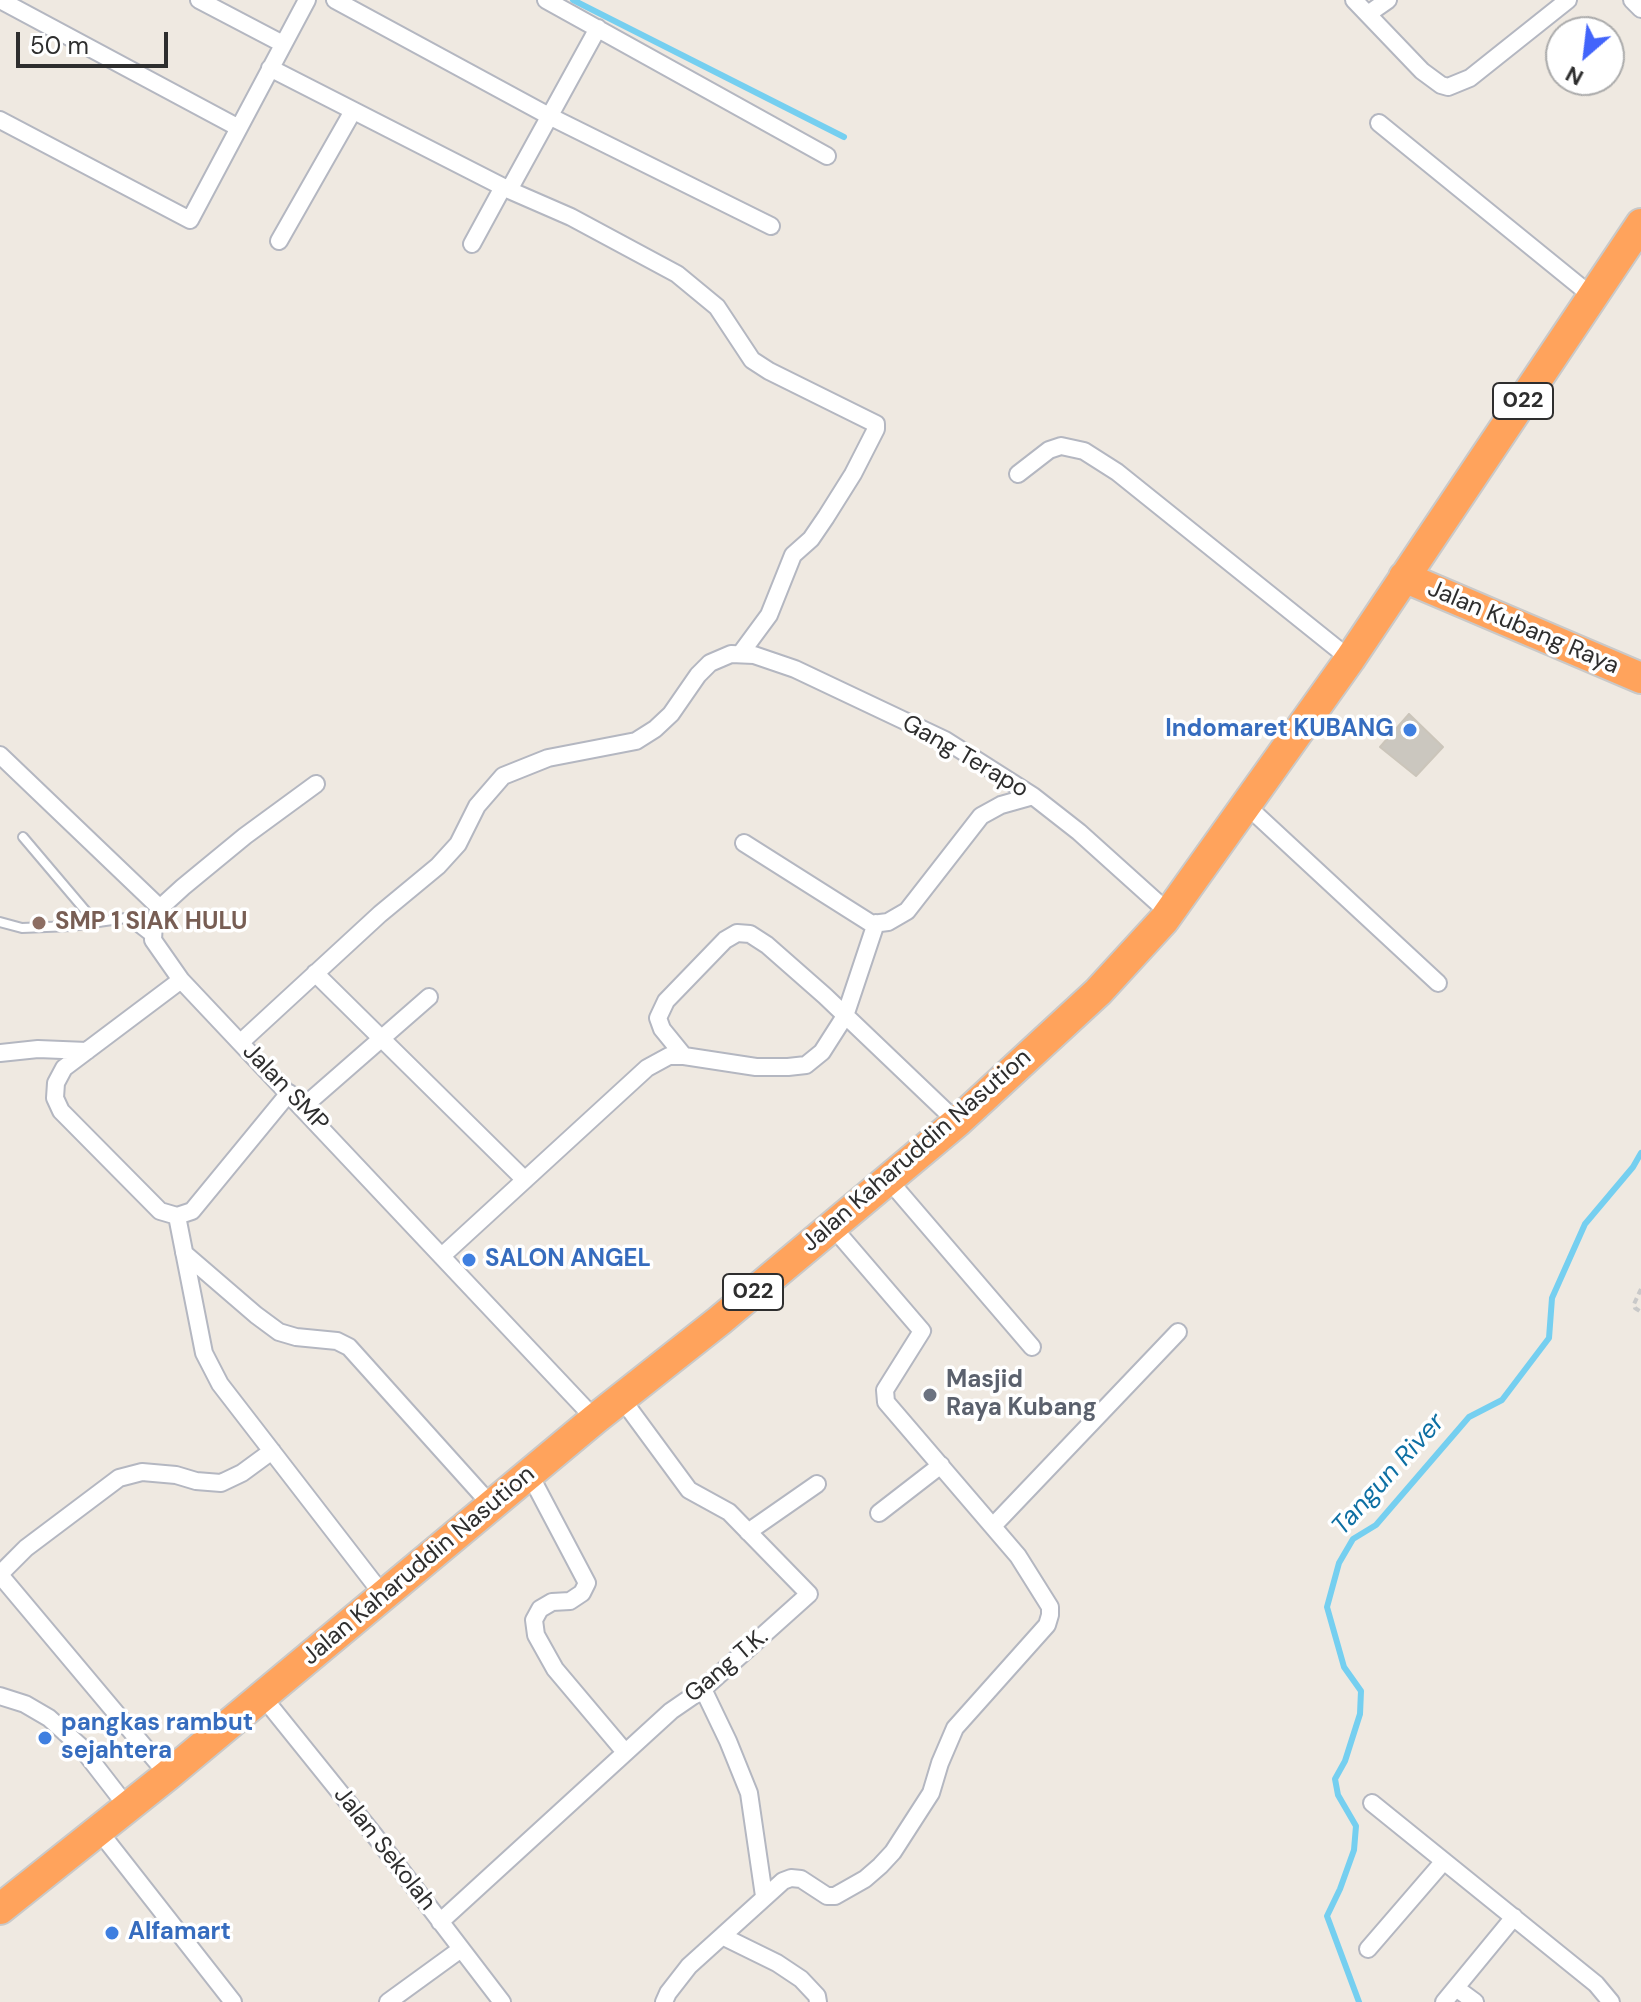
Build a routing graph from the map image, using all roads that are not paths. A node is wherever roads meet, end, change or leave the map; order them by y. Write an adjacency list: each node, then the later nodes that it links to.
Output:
1 (0, 0): 19 (street)
2 (199, 0): 13 (street)
3 (307, 0): 13 (street)
4 (335, 0): 16 (street)
5 (546, 0): 12 (street)
6 (1354, 0): 11 (street)
7 (1388, 0): 11 (street)
8 (1568, 0): 11 (street)
9 (1632, 0): 10 (street)
10 (1641, 9)
11 (1368, 14)
12 (598, 28): 16 (street); 20 (street)
13 (283, 44): 14 (street)
14 (270, 68): 15 (street); 19 (street)
15 (353, 111): 21 (street); 24 (street)
16 (549, 116): 21 (street); 23 (street)
17 (0, 120): 19 (street)
18 (1379, 123): 26 (street)
19 (239, 128)
20 (827, 156)
21 (506, 188): 25 (street); 29 (street)
22 (1641, 224): 26 (highway, 022)
23 (771, 226)
24 (279, 241)
25 (472, 244)
26 (1593, 297): 28 (highway, 022)
27 (1018, 474): 30 (street)
28 (1404, 577): 30 (highway, Jalan Kaharuddin Nasution / 022); 31 (highway, Jalan Kubang Raya)
29 (736, 654): 34 (street, Gang Terapo); 44 (street)
30 (1350, 659): 35 (highway, Jalan Kaharuddin Nasution / 022)
31 (1641, 678)
32 (0, 755): 38 (street)
33 (316, 784): 38 (street)
34 (1033, 796): 39 (street, Gang Terapo); 42 (street)
35 (1246, 805): 39 (highway, Jalan Kaharuddin Nasution / 022); 46 (street)
36 (23, 837): 41 (lane)
37 (744, 843): 42 (street)
38 (160, 908): 43 (street)
39 (1169, 913): 56 (highway, Jalan Kaharuddin Nasution / 022)
40 (0, 922): 41 (lane)
41 (95, 922): 43 (lane)
42 (876, 923): 48 (street)
43 (153, 940): 45 (street, Jalan SMP)
44 (315, 973): 49 (street); 50 (street)
45 (181, 980): 50 (street, Jalan SMP); 51 (street)
46 (1438, 983)
47 (429, 997): 49 (street)
48 (845, 1016): 53 (street); 53 (street); 56 (street)
49 (382, 1038): 55 (street); 58 (street)
50 (241, 1042): 54 (street, Jalan SMP)
51 (87, 1051): 52 (street); 59 (street)
52 (0, 1053)
53 (684, 1056): 58 (street)
54 (289, 1093): 55 (street, Jalan SMP); 59 (street)
55 (303, 1107): 62 (street, Jalan SMP)
56 (957, 1122): 57 (highway, Jalan Kaharuddin Nasution / 022)
57 (887, 1178): 60 (highway, Jalan Kaharuddin Nasution / 022); 64 (street)
58 (525, 1180): 62 (street)
59 (177, 1216): 61 (street)
60 (831, 1225): 65 (highway, Jalan Kaharuddin Nasution / 022); 68 (street)
61 (184, 1253): 67 (street); 71 (street)
62 (443, 1255): 66 (street, Jalan SMP)
63 (1178, 1332): 73 (street)
64 (1032, 1347)
65 (622, 1399): 66 (highway, Jalan Kaharuddin Nasution / 022); 74 (street, Gang T.K.)
66 (595, 1419): 69 (highway, Jalan Kaharuddin Nasution / 022)
67 (272, 1451): 75 (street); 76 (street)
68 (941, 1465): 72 (street); 73 (street)
69 (530, 1475): 71 (highway, Jalan Kaharuddin Nasution / 022); 80 (street)
70 (817, 1484): 74 (street)
71 (492, 1506): 76 (highway, Jalan Kaharuddin Nasution / 022)
72 (879, 1513)
73 (993, 1526): 86 (street)
74 (748, 1532): 77 (street, Gang T.K.)
75 (0, 1574): 81 (street)
76 (383, 1595): 79 (highway, Jalan Kaharuddin Nasution / 022)
77 (703, 1689): 80 (street, Gang T.K.); 86 (street)
78 (0, 1696): 83 (street)
79 (263, 1697): 81 (highway, Jalan Kaharuddin Nasution / 022); 89 (street, Jalan Sekolah)
80 (625, 1752): 89 (street, Gang T.K.)
81 (168, 1775): 83 (highway, Jalan Kaharuddin Nasution / 022)
82 (1372, 1803): 85 (street)
83 (128, 1808): 84 (highway, Jalan Kaharuddin Nasution / 022)
84 (99, 1831): 87 (highway, Jalan Kaharuddin Nasution / 022); 94 (street)
85 (1444, 1861): 88 (street); 92 (street)
86 (764, 1896): 90 (street)
87 (0, 1909)
88 (1514, 1917): 93 (street); 101 (street)
89 (440, 1922): 91 (street, Jalan Sekolah)
90 (722, 1936): 97 (street); 98 (street)
91 (461, 1949): 95 (street); 96 (street, Jalan Sekolah)
92 (1368, 1949)
93 (1456, 1988): 99 (street); 100 (street)
94 (233, 2002)
95 (388, 2002)
96 (502, 2002)
97 (664, 2002)
98 (818, 2002)
99 (1444, 2002)
100 (1475, 2002)
101 (1611, 2002)

